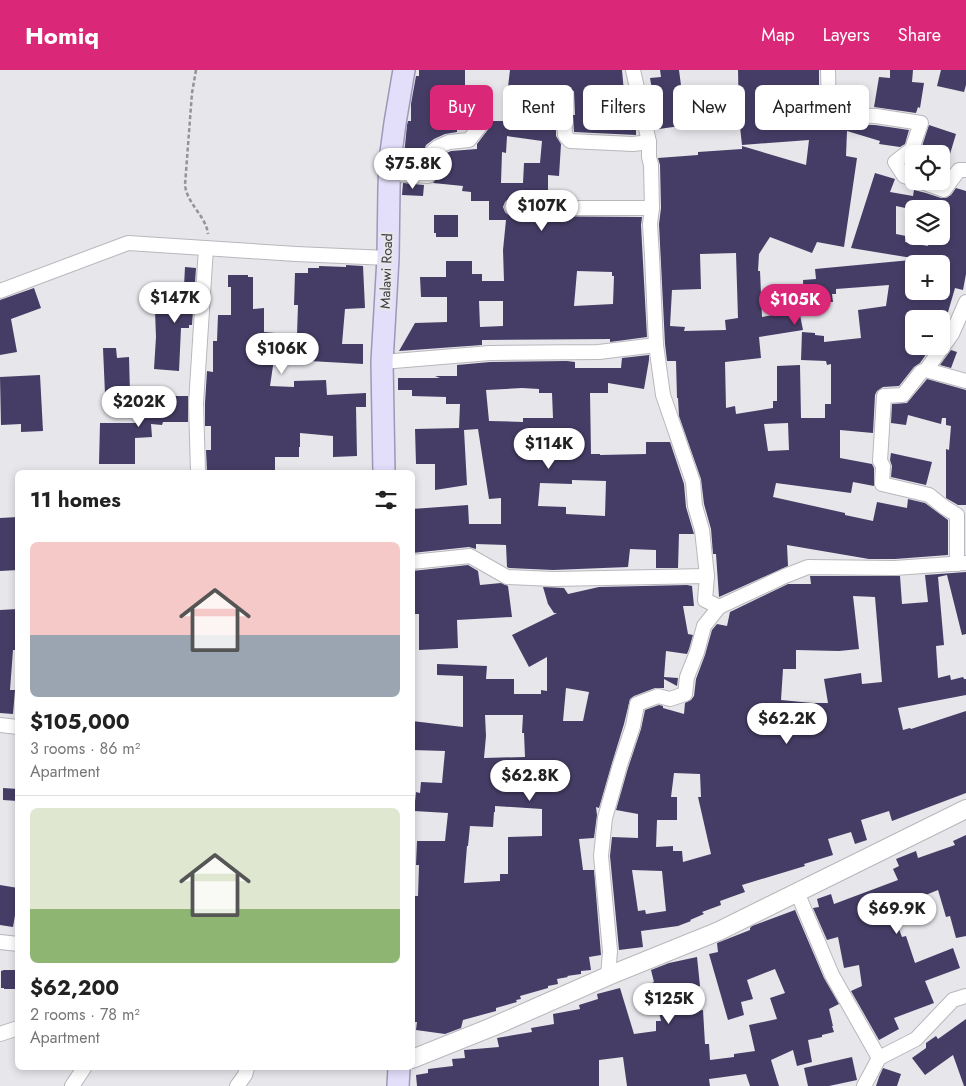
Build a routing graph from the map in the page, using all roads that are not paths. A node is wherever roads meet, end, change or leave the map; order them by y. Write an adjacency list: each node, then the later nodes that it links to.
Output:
1 (404, 70): 10 (main road, Malawi Road)
2 (633, 70): 6 (street)
3 (828, 70): 7 (street)
4 (477, 130): 10 (street)
5 (565, 130): 6 (street)
6 (649, 142): 14 (street)
7 (913, 145)
8 (905, 155): 11 (street)
9 (966, 170): 12 (street)
10 (390, 174): 16 (main road, Malawi Road)
11 (905, 176)
12 (950, 182)
13 (512, 207): 14 (street)
14 (652, 208): 19 (street)
15 (206, 248): 16 (street); 17 (street); 23 (street)
16 (388, 258): 20 (main road, Malawi Road)
17 (0, 291)
18 (966, 302): 21 (street)
19 (656, 345): 20 (street); 27 (street)
20 (382, 362): 24 (main road, Malawi Road)
21 (926, 370): 22 (street); 26 (street)
22 (966, 381)
23 (198, 470)
24 (384, 470)
25 (415, 562): 27 (street)
26 (961, 563): 28 (street)
27 (707, 576): 28 (street)
28 (719, 607): 35 (street)
29 (0, 725): 30 (street)
30 (15, 727)
31 (966, 809): 32 (street)
32 (798, 892): 35 (street); 40 (street)
33 (0, 942): 34 (street)
34 (15, 944)
35 (608, 976): 39 (street)
36 (966, 996): 40 (street)
37 (15, 1029): 38 (street)
38 (0, 1034)
39 (415, 1058)
40 (879, 1058): 47 (street)
41 (83, 1070): 44 (street)
42 (246, 1070): 45 (street)
43 (399, 1070): 46 (main road)
44 (72, 1086)
45 (237, 1086)
46 (398, 1086)
47 (864, 1086)

